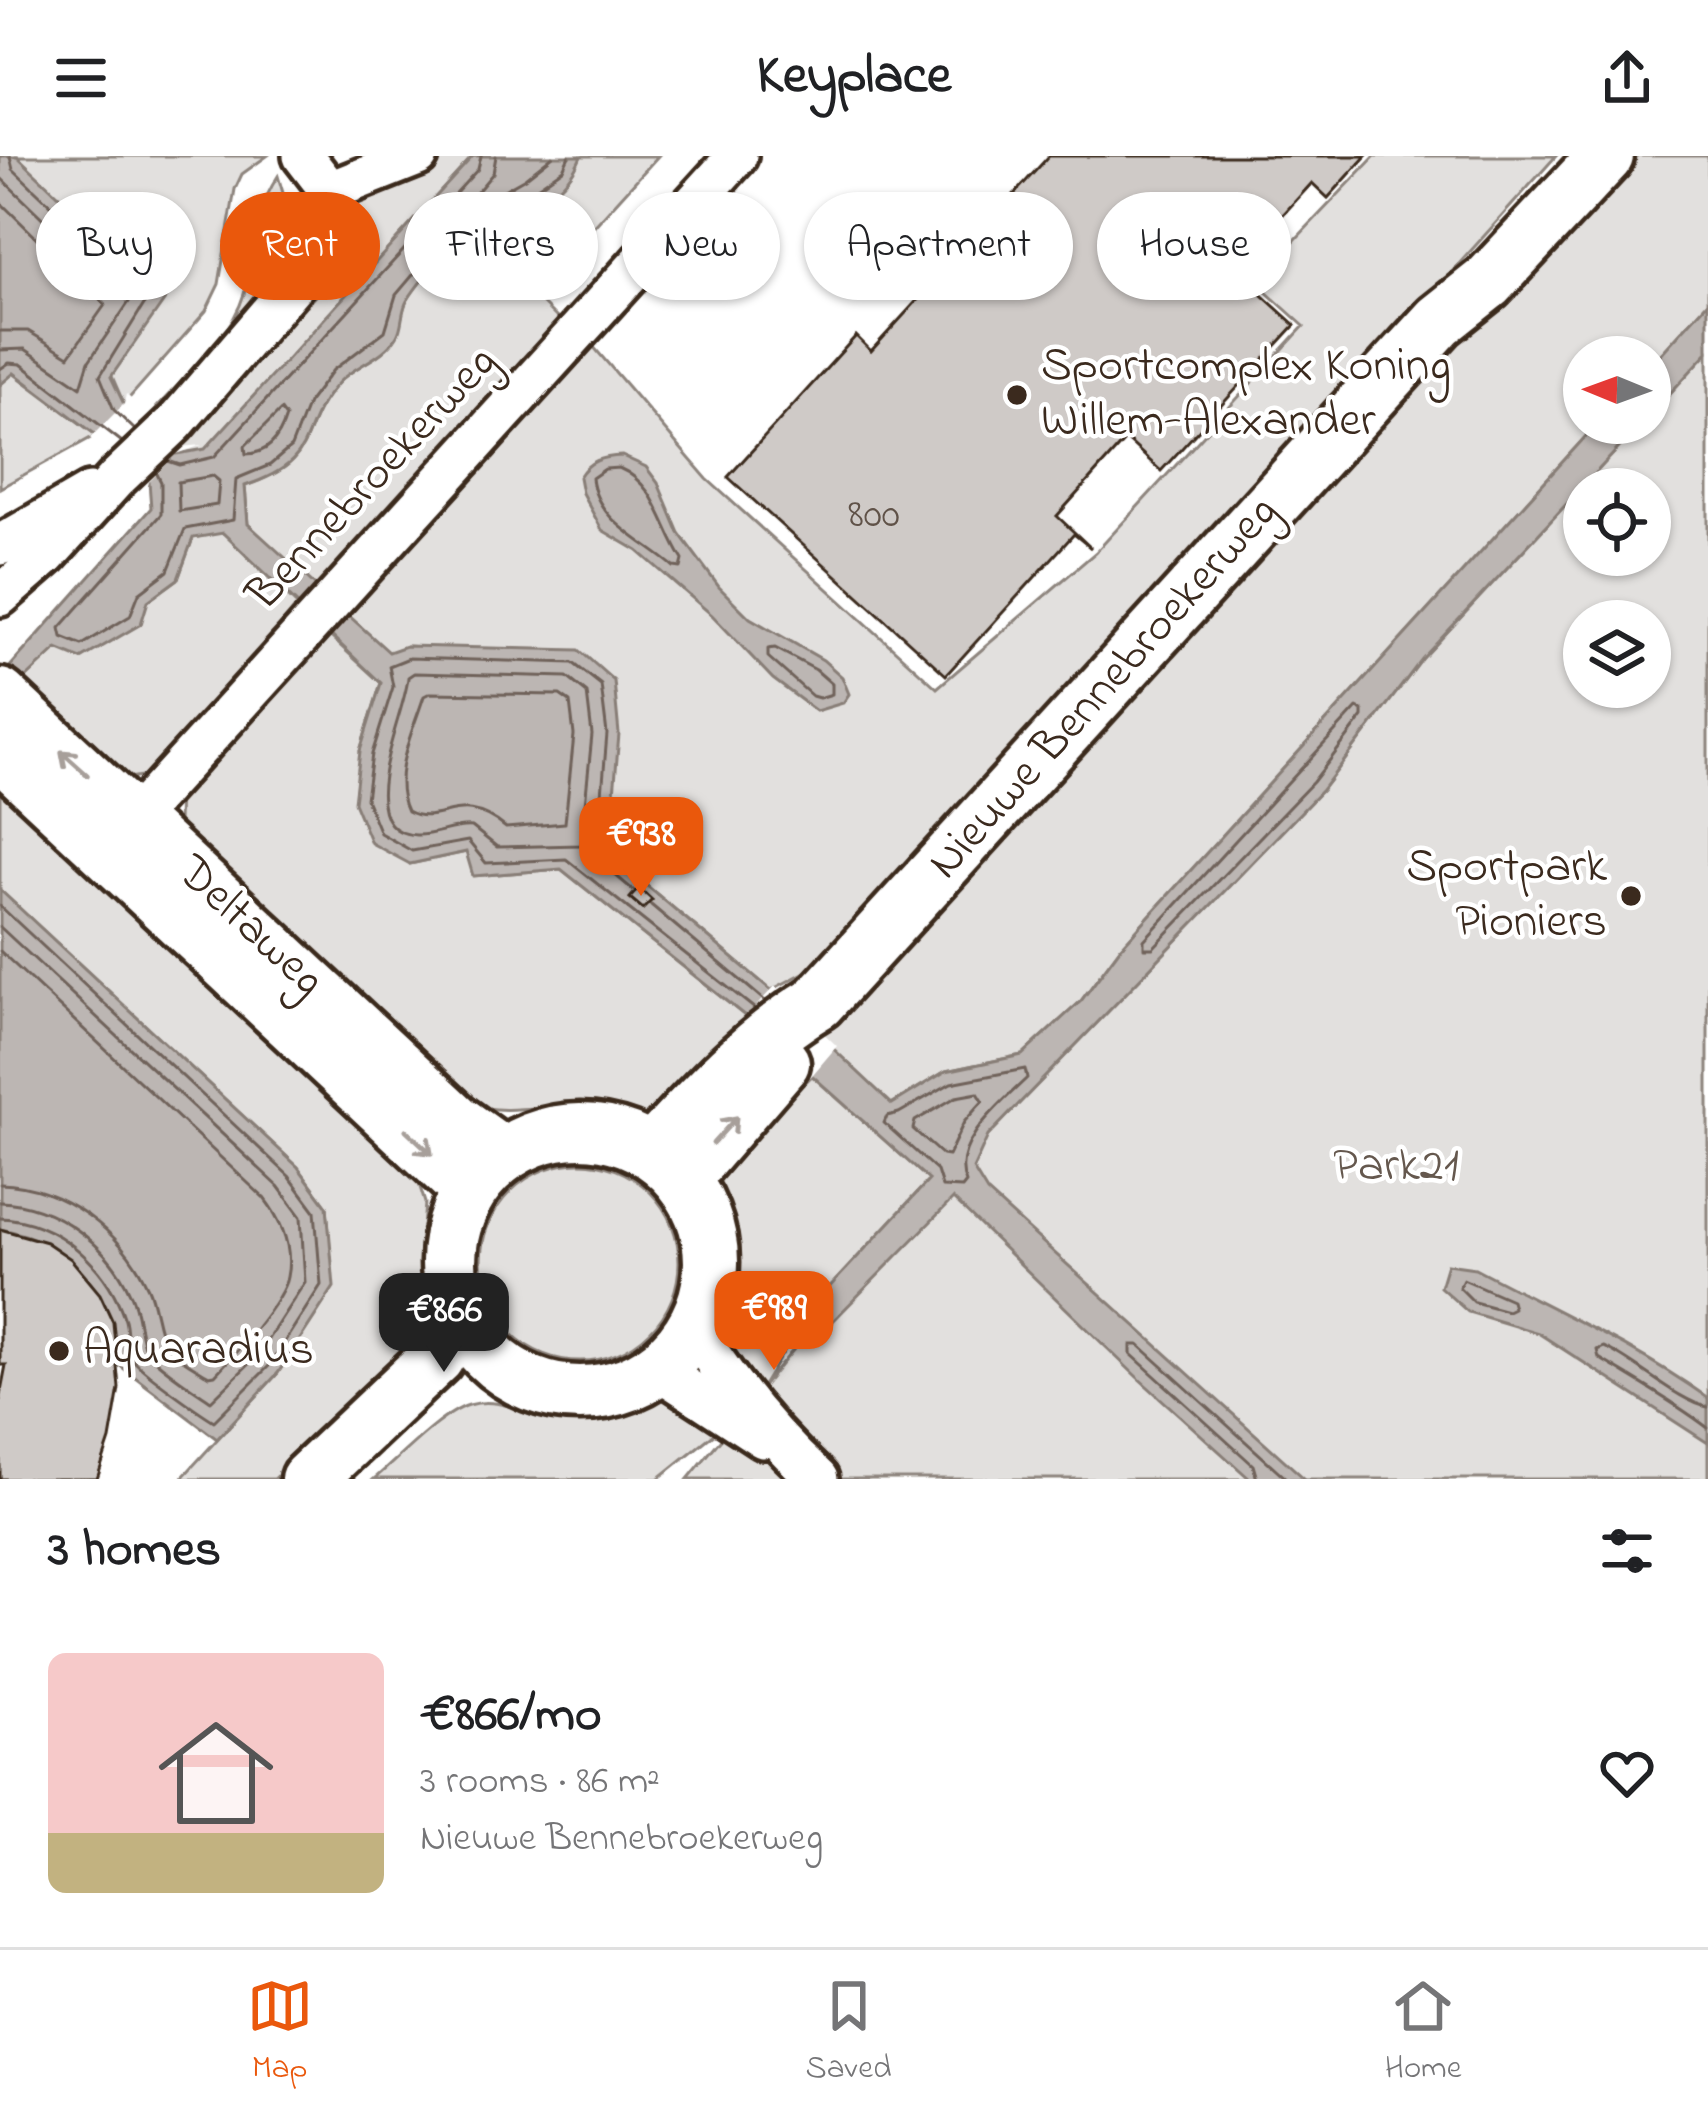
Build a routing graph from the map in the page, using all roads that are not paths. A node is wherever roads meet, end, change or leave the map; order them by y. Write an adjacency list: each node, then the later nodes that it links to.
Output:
1 (303, 156): 6 (street)
2 (418, 156): 6 (street)
3 (737, 156): 12 (street, Bennebroekerweg)
4 (1569, 156): 7 (main road, Nieuwe Bennebroekerweg)
5 (1606, 156): 7 (main road, Nieuwe Bennebroekerweg)
6 (330, 191): 8 (street)
7 (1439, 321): 13 (main road, Nieuwe Bennebroekerweg)
8 (116, 479): 9 (street); 10 (street)
9 (0, 545)
10 (0, 596)
11 (5, 719): 12 (main road, Deltaweg, one-way to 11); 14 (main road, Deltaweg, one-way to 14)
12 (135, 818): 14 (main road, Deltaweg)
13 (667, 1166): 14 (main road); 16 (main road)
14 (486, 1173): 15 (main road)
15 (460, 1318): 17 (main road); 20 (main road)
16 (693, 1328): 18 (main road); 19 (street)
17 (500, 1366): 18 (main road); 21 (main road)
18 (657, 1369): 19 (street)
19 (808, 1470)
20 (308, 1479)
21 (344, 1479)

